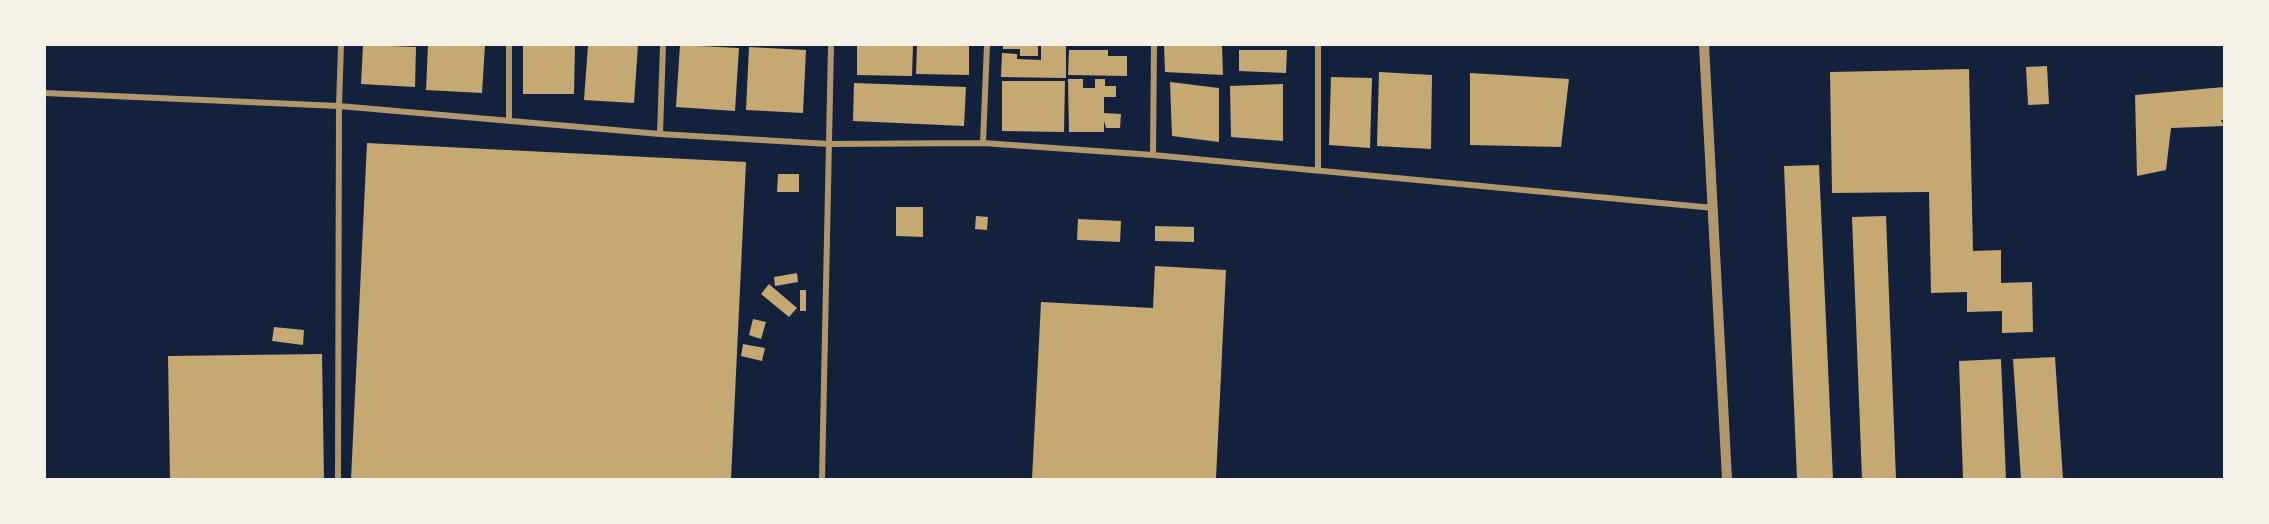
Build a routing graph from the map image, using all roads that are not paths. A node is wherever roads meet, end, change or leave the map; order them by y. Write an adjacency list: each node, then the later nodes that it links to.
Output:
1 (341, 45): 10 (street)
2 (509, 45): 11 (street)
3 (663, 45): 12 (street)
4 (831, 45): 14 (street)
5 (987, 45): 13 (street)
6 (1154, 45): 15 (street)
7 (1318, 45): 16 (street)
8 (1704, 45): 17 (street)
9 (45, 93): 10 (street)
10 (339, 105): 11 (street); 18 (street)
11 (509, 121): 12 (street)
12 (660, 134): 14 (street)
13 (983, 143): 14 (street); 15 (street)
14 (829, 144): 19 (street)
15 (1153, 155): 16 (street)
16 (1318, 170): 17 (street)
17 (1714, 208): 20 (street)
18 (338, 479)
19 (822, 479)
20 (1727, 479)

